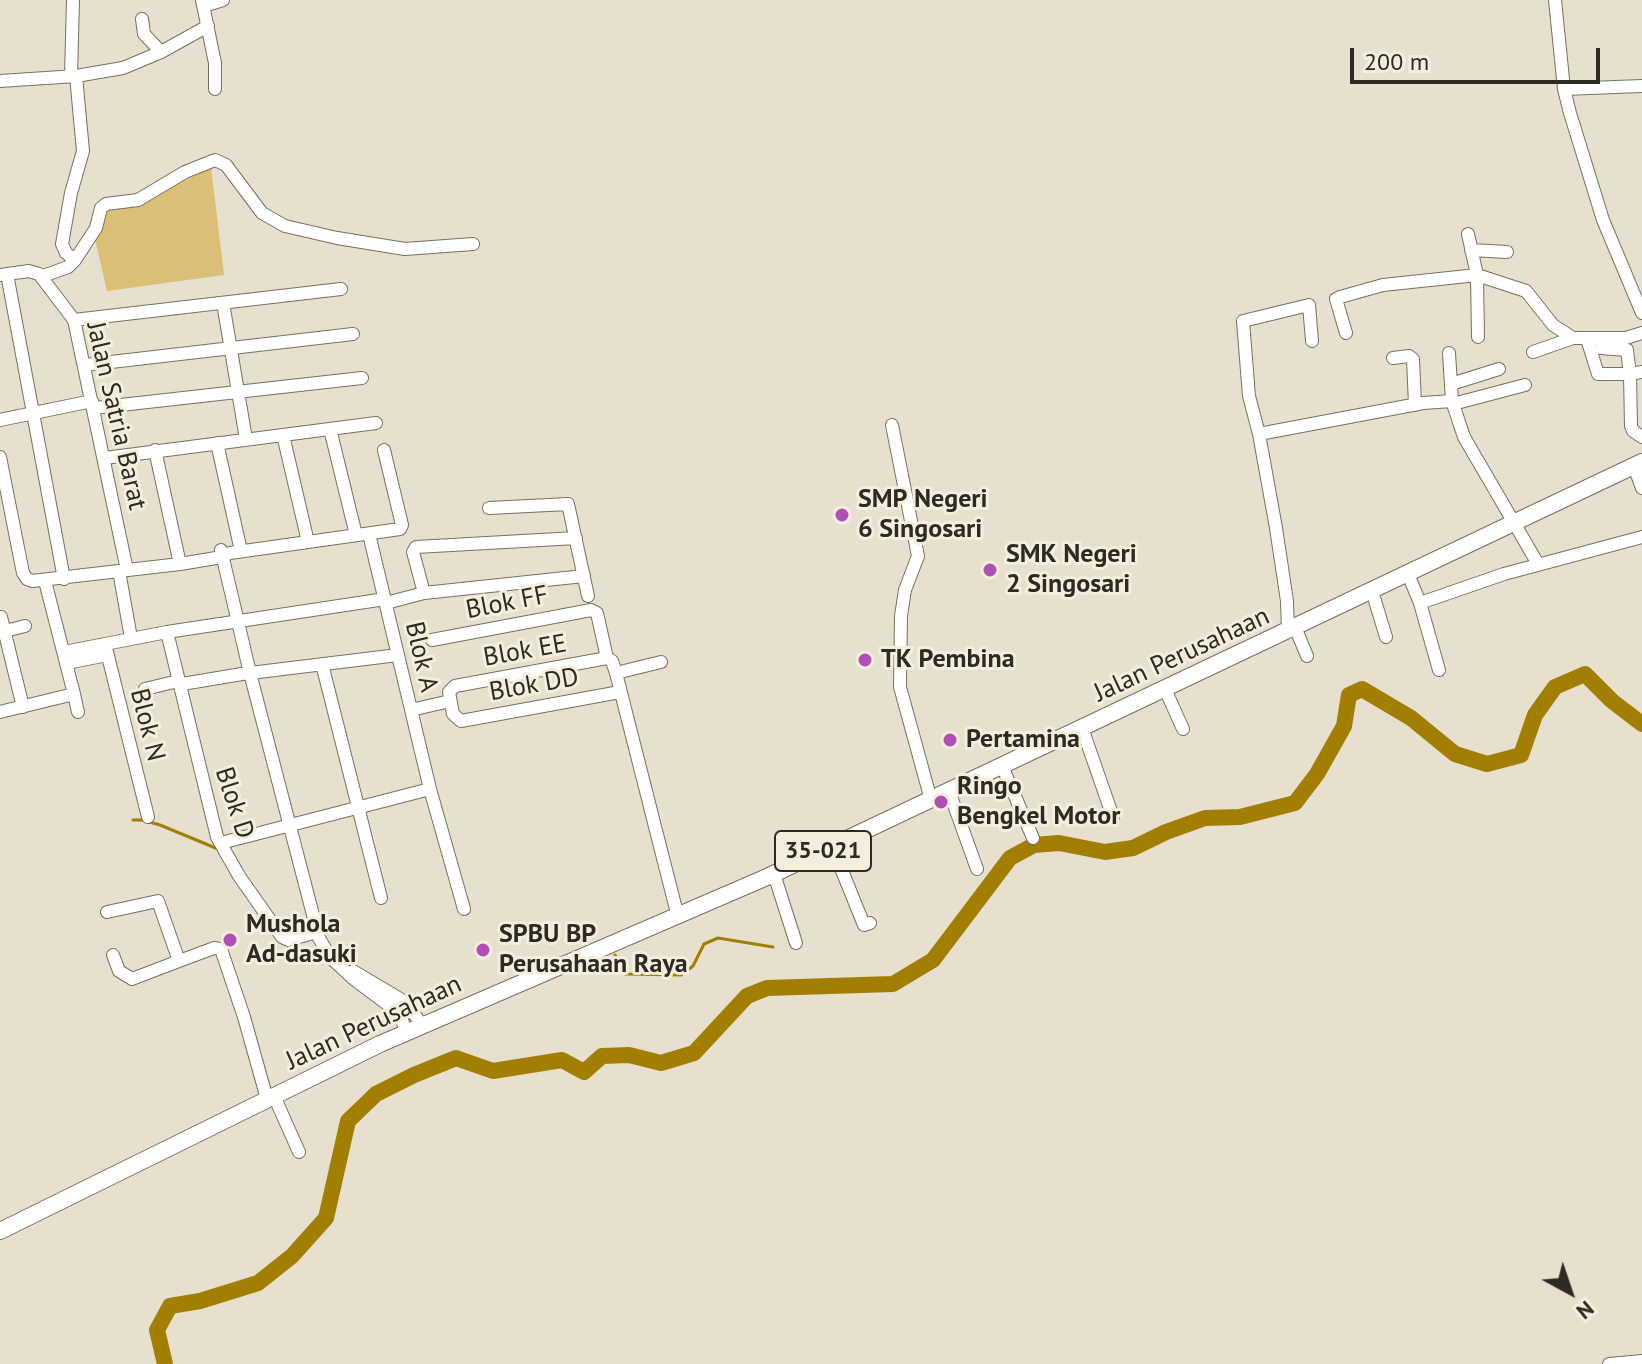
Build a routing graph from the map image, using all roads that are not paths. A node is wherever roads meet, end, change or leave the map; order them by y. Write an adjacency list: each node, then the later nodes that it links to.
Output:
1 (73, 0): 8 (street)
2 (223, 0): 4 (street)
3 (1555, 0): 12 (street)
4 (203, 3): 6 (street)
5 (142, 19): 7 (street)
6 (208, 26): 7 (street); 11 (street)
7 (161, 52): 8 (street)
8 (74, 76): 9 (street); 17 (street)
9 (0, 81)
10 (1642, 86): 12 (street)
11 (215, 89)
12 (1564, 89): 25 (street)
13 (1468, 234): 15 (street)
14 (473, 244): 17 (street)
15 (1471, 250): 16 (street); 20 (street)
16 (1507, 252)
17 (72, 264): 19 (street)
18 (4, 274): 19 (street); 51 (street)
19 (47, 275): 26 (street, Jalan Satria Barat)
20 (1477, 275): 22 (street); 30 (street); 31 (street)
21 (341, 289): 23 (street)
22 (1336, 299): 24 (street); 27 (street)
23 (223, 303): 26 (street); 34 (street)
24 (1309, 305): 33 (street); 56 (street)
25 (1642, 313)
26 (74, 320): 41 (street, Jalan Satria Barat)
27 (1346, 333)
28 (1642, 333): 32 (street)
29 (353, 334): 34 (street)
30 (1478, 337)
31 (1573, 338): 32 (street); 38 (street)
32 (1587, 339): 43 (street)
33 (1312, 341)
34 (231, 348): 41 (street); 47 (street)
35 (1600, 348): 37 (street)
36 (1642, 348): 37 (street)
37 (1627, 350): 43 (street)
38 (1533, 352)
39 (1449, 353): 45 (street)
40 (1393, 358): 50 (street)
41 (85, 365): 49 (street, Jalan Satria Barat)
42 (1499, 369): 45 (street)
43 (1636, 373): 58 (street)
44 (362, 378): 47 (street)
45 (1451, 384): 48 (street)
46 (1525, 385): 48 (street)
47 (239, 392): 49 (street); 59 (street)
48 (1453, 403): 50 (street); 68 (street)
49 (93, 405): 51 (street); 64 (street, Jalan Satria Barat)
50 (1415, 405): 56 (street)
51 (34, 412): 52 (street); 79 (street)
52 (0, 420)
53 (376, 423): 55 (street)
54 (892, 425): 121 (street)
55 (330, 429): 57 (street); 69 (street, Blok A)
56 (1259, 434): 89 (street)
57 (283, 435): 59 (street); 72 (street)
58 (1642, 437)
59 (246, 439): 60 (street)
60 (217, 443): 61 (street); 73 (street)
61 (155, 450): 64 (street); 74 (street)
62 (384, 450): 69 (street)
63 (0, 457): 80 (street)
64 (105, 458): 76 (street, Jalan Satria Barat)
65 (1638, 464): 66 (street); 68 (main road, Jalan Perusahaan / 35-021)
66 (1642, 488)
67 (489, 508): 71 (street)
68 (1516, 523): 75 (street); 77 (main road, Jalan Perusahaan / 35-021)
69 (362, 535): 72 (street); 84 (street, Blok A)
70 (1642, 537): 75 (street)
71 (576, 538): 78 (street); 81 (street)
72 (308, 542): 73 (street)
73 (228, 553): 74 (street); 87 (street)
74 (178, 561): 76 (street)
75 (1538, 564): 85 (street)
76 (123, 570): 79 (street); 93 (street, Jalan Satria Barat)
77 (1408, 574): 82 (main road, Jalan Perusahaan / 35-021); 85 (street)
78 (584, 576): 81 (street); 83 (street)
79 (64, 579): 80 (street)
80 (45, 581): 99 (street)
81 (423, 590): 84 (street)
82 (1372, 591): 89 (main road, Jalan Perusahaan / 35-021); 92 (street)
83 (588, 596)
84 (385, 599): 87 (street); 97 (street, Blok A)
85 (1420, 603): 103 (street)
86 (1, 617): 90 (street)
87 (237, 622): 91 (street); 104 (street)
88 (25, 626): 90 (street)
89 (1292, 629): 98 (street); 108 (main road, Jalan Perusahaan / 35-021)
90 (5, 631): 95 (street)
91 (167, 632): 93 (street); 106 (street, Blok D)
92 (1386, 637)
93 (131, 638): 96 (street)
94 (432, 640): 100 (street, Blok FF)
95 (4, 646): 112 (street)
96 (106, 650): 99 (street); 123 (street, Blok N)
97 (398, 655): 102 (street); 113 (street, Blok A)
98 (1307, 656)
99 (66, 658): 110 (street)
100 (607, 658): 105 (street); 111 (street, Blok EE)
101 (661, 662): 105 (street)
102 (322, 664): 104 (street); 122 (street)
103 (1439, 670)
104 (250, 673): 106 (street); 125 (street)
105 (616, 673): 109 (street)
106 (179, 683): 107 (street); 127 (street, Blok D)
107 (145, 689)
108 (1165, 689): 116 (main road, Jalan Perusahaan / 35-021); 117 (street)
109 (620, 692): 111 (street, Blok DD); 134 (street)
110 (74, 694): 112 (street); 115 (street)
111 (451, 694): 113 (street, Blok EE)
112 (23, 707): 114 (street)
113 (411, 710): 119 (street, Blok A)
114 (0, 712)
115 (78, 712)
116 (1082, 728): 118 (main road, Jalan Perusahaan / 35-021); 124 (street)
117 (1183, 729)
118 (1002, 766): 120 (main road, Jalan Perusahaan / 35-021); 126 (street)
119 (430, 789): 122 (street); 132 (street, Blok A)
120 (949, 791): 121 (main road, Jalan Perusahaan / 35-021); 129 (street)
121 (931, 800): 128 (main road, Jalan Perusahaan / 35-021)
122 (359, 807): 125 (street); 131 (street)
123 (148, 817)
124 (1113, 817)
125 (290, 826): 127 (street); 136 (street)
126 (1033, 838)
127 (221, 843): 136 (street, Blok D)
128 (832, 846): 130 (main road, Jalan Perusahaan / 35-021); 135 (street)
129 (977, 869)
130 (774, 874): 134 (main road, Jalan Perusahaan / 35-021); 137 (street)
131 (381, 898)
132 (464, 909)
133 (107, 912): 139 (street)
134 (678, 917): 140 (main road, Jalan Perusahaan / 35-021)
135 (849, 929)
136 (317, 932): 140 (street)
137 (796, 943)
138 (113, 955): 139 (street)
139 (179, 961): 141 (street)
140 (415, 1029): 141 (main road, Jalan Perusahaan / 35-021)
141 (270, 1097): 142 (street); 143 (main road, Jalan Perusahaan / 35-021)
142 (299, 1152)
143 (0, 1231)
144 (1642, 1361): 145 (street)
145 (1609, 1364)

